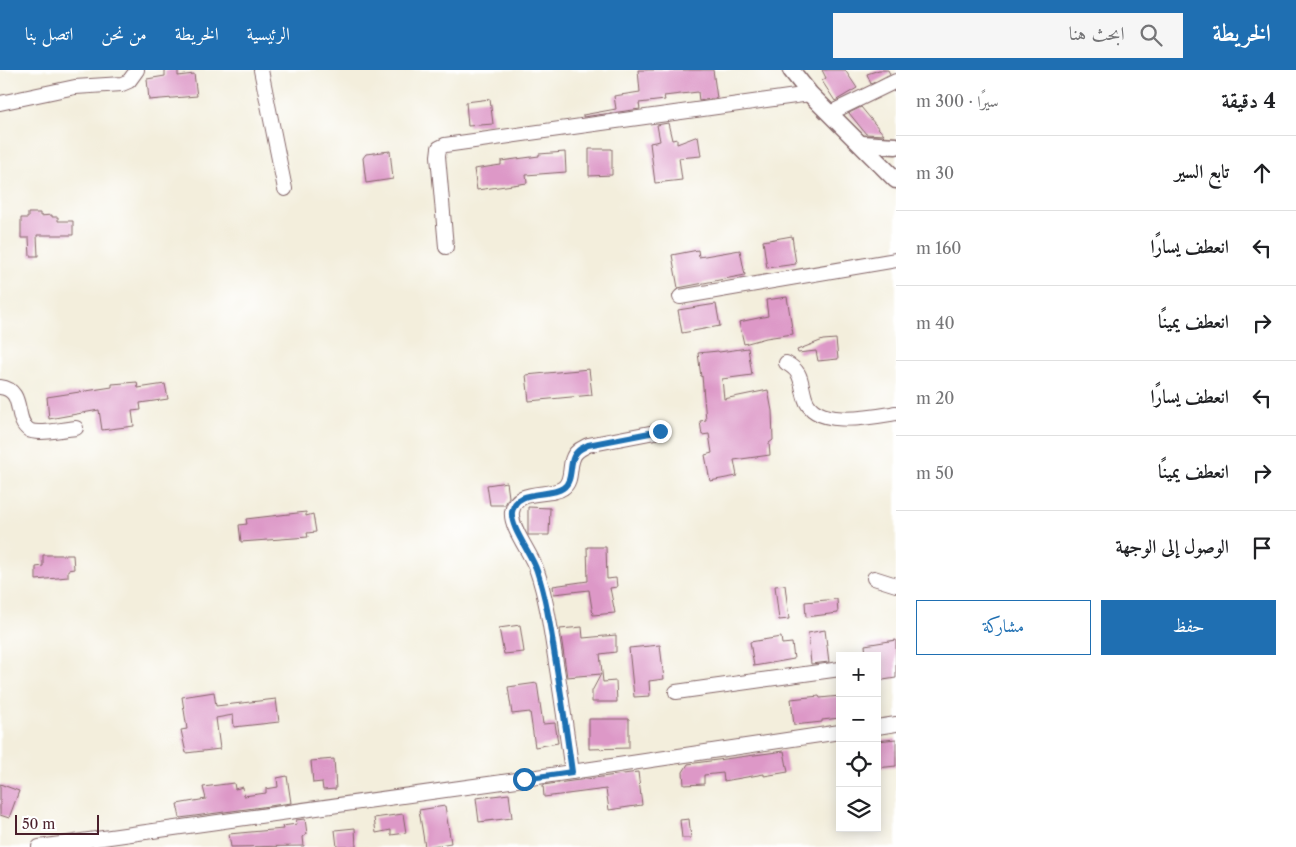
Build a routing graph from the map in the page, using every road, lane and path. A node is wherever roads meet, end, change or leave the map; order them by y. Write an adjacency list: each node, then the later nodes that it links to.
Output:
1 (137, 70): 6 (street)
2 (262, 70): 11 (street)
3 (791, 70): 5 (street)
4 (896, 81): 7 (street)
5 (810, 94): 7 (street); 12 (street)
6 (0, 103)
7 (830, 113): 8 (street)
8 (861, 144): 9 (street); 10 (street)
9 (896, 146)
10 (896, 180)
11 (285, 189)
12 (446, 247)
13 (896, 260): 14 (street)
14 (680, 297)
15 (786, 363): 17 (street)
16 (0, 387): 18 (street)
17 (896, 413)
18 (76, 428)
19 (660, 431): 27 (street)
20 (874, 578): 21 (street)
21 (896, 585)
22 (836, 670): 23 (street)
23 (676, 692)
24 (896, 724): 25 (street)
25 (881, 726)
26 (836, 733): 27 (street)
27 (572, 772): 28 (street)
28 (48, 846)

